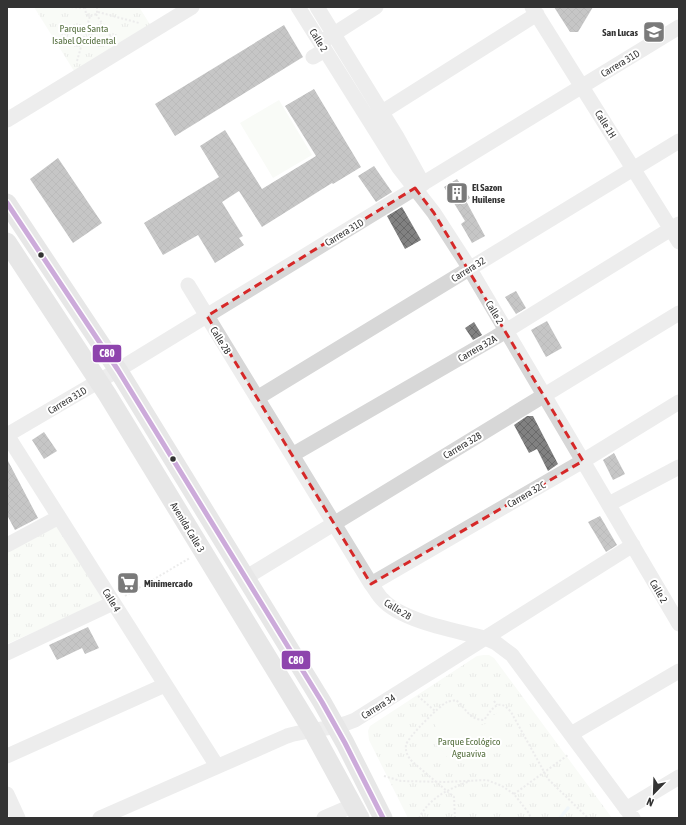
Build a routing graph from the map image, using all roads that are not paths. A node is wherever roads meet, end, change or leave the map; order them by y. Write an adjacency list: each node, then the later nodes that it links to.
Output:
1 (192, 7): 11 (street)
2 (298, 7): 8 (street, Calle 2)
3 (318, 7): 7 (street, Calle 2)
4 (372, 8): 7 (street)
5 (535, 11): 9 (street, Calle 1H); 10 (street)
6 (679, 27): 9 (street, Carrera 31D)
7 (334, 34): 8 (street); 10 (street, Calle 2)
8 (319, 50): 14 (street, Calle 2)
9 (582, 86): 13 (street, Calle 1H); 14 (street, Carrera 31D)
10 (382, 112): 14 (street, Calle 2)
11 (7, 120)
12 (679, 141): 13 (street, Carrera 32)
13 (633, 169): 16 (street, Calle 1H); 18 (street, Carrera 32)
14 (419, 186): 18 (street, Calle 2); 21 (street, Carrera 31D)
15 (7, 203): 23 (main road)
16 (676, 232): 22 (street, Carrera 32A)
17 (7, 242): 24 (main road, Avenida Calle 3)
18 (469, 268): 22 (street, Calle 2); 26 (street, Carrera 32)
19 (188, 285): 21 (street, Calle 2B)
20 (679, 313): 25 (street, Carrera 32B)
21 (207, 316): 23 (street, Carrera 31D); 26 (street, Calle 2B)
22 (506, 330): 25 (street, Calle 2); 29 (street, Carrera 32A)
23 (118, 370): 24 (street, Carrera 31D); 37 (main road)
24 (99, 381): 28 (street, Carrera 31D); 46 (main road, Avenida Calle 3)
25 (544, 395): 30 (street, Calle 2); 34 (street, Carrera 32B)
26 (257, 398): 29 (street, Calle 2B)
27 (679, 402): 30 (street, Carrera 32C)
28 (7, 435): 33 (street, Calle 4)
29 (292, 455): 34 (street, Calle 2B)
30 (583, 461): 32 (street, Calle 2); 38 (street, Carrera 32C)
31 (679, 467): 32 (street)
32 (609, 504): 36 (street, Calle 2)
33 (59, 517): 35 (street); 39 (street, Calle 4)
34 (334, 524): 37 (street, Carrera 32B); 38 (street, Calle 2B)
35 (7, 545)
36 (633, 545): 40 (street, Calle 2); 41 (street, Carrera 34)
37 (245, 578): 45 (main road)
38 (371, 584): 41 (street, Calle 2B)
39 (114, 603): 42 (street); 44 (street, Calle 4)
40 (679, 624)
41 (485, 638): 45 (street, Carrera 34); 47 (street, Calle 2B)
42 (7, 653)
43 (679, 671): 47 (street)
44 (165, 685): 48 (street); 49 (street, Calle 4)
45 (336, 727): 46 (street, Carrera 34); 57 (main road)
46 (312, 730): 49 (street, Carrera 34); 52 (main road, Avenida Calle 3)
47 (571, 734): 53 (street, Calle 2B)
48 (7, 756)
49 (217, 766): 55 (street, Carrera 34)
50 (679, 777): 53 (street)
51 (7, 794): 54 (street)
52 (357, 811): 56 (street)
53 (629, 814)
54 (18, 818)
55 (100, 818)
56 (324, 818)
57 (383, 818)

